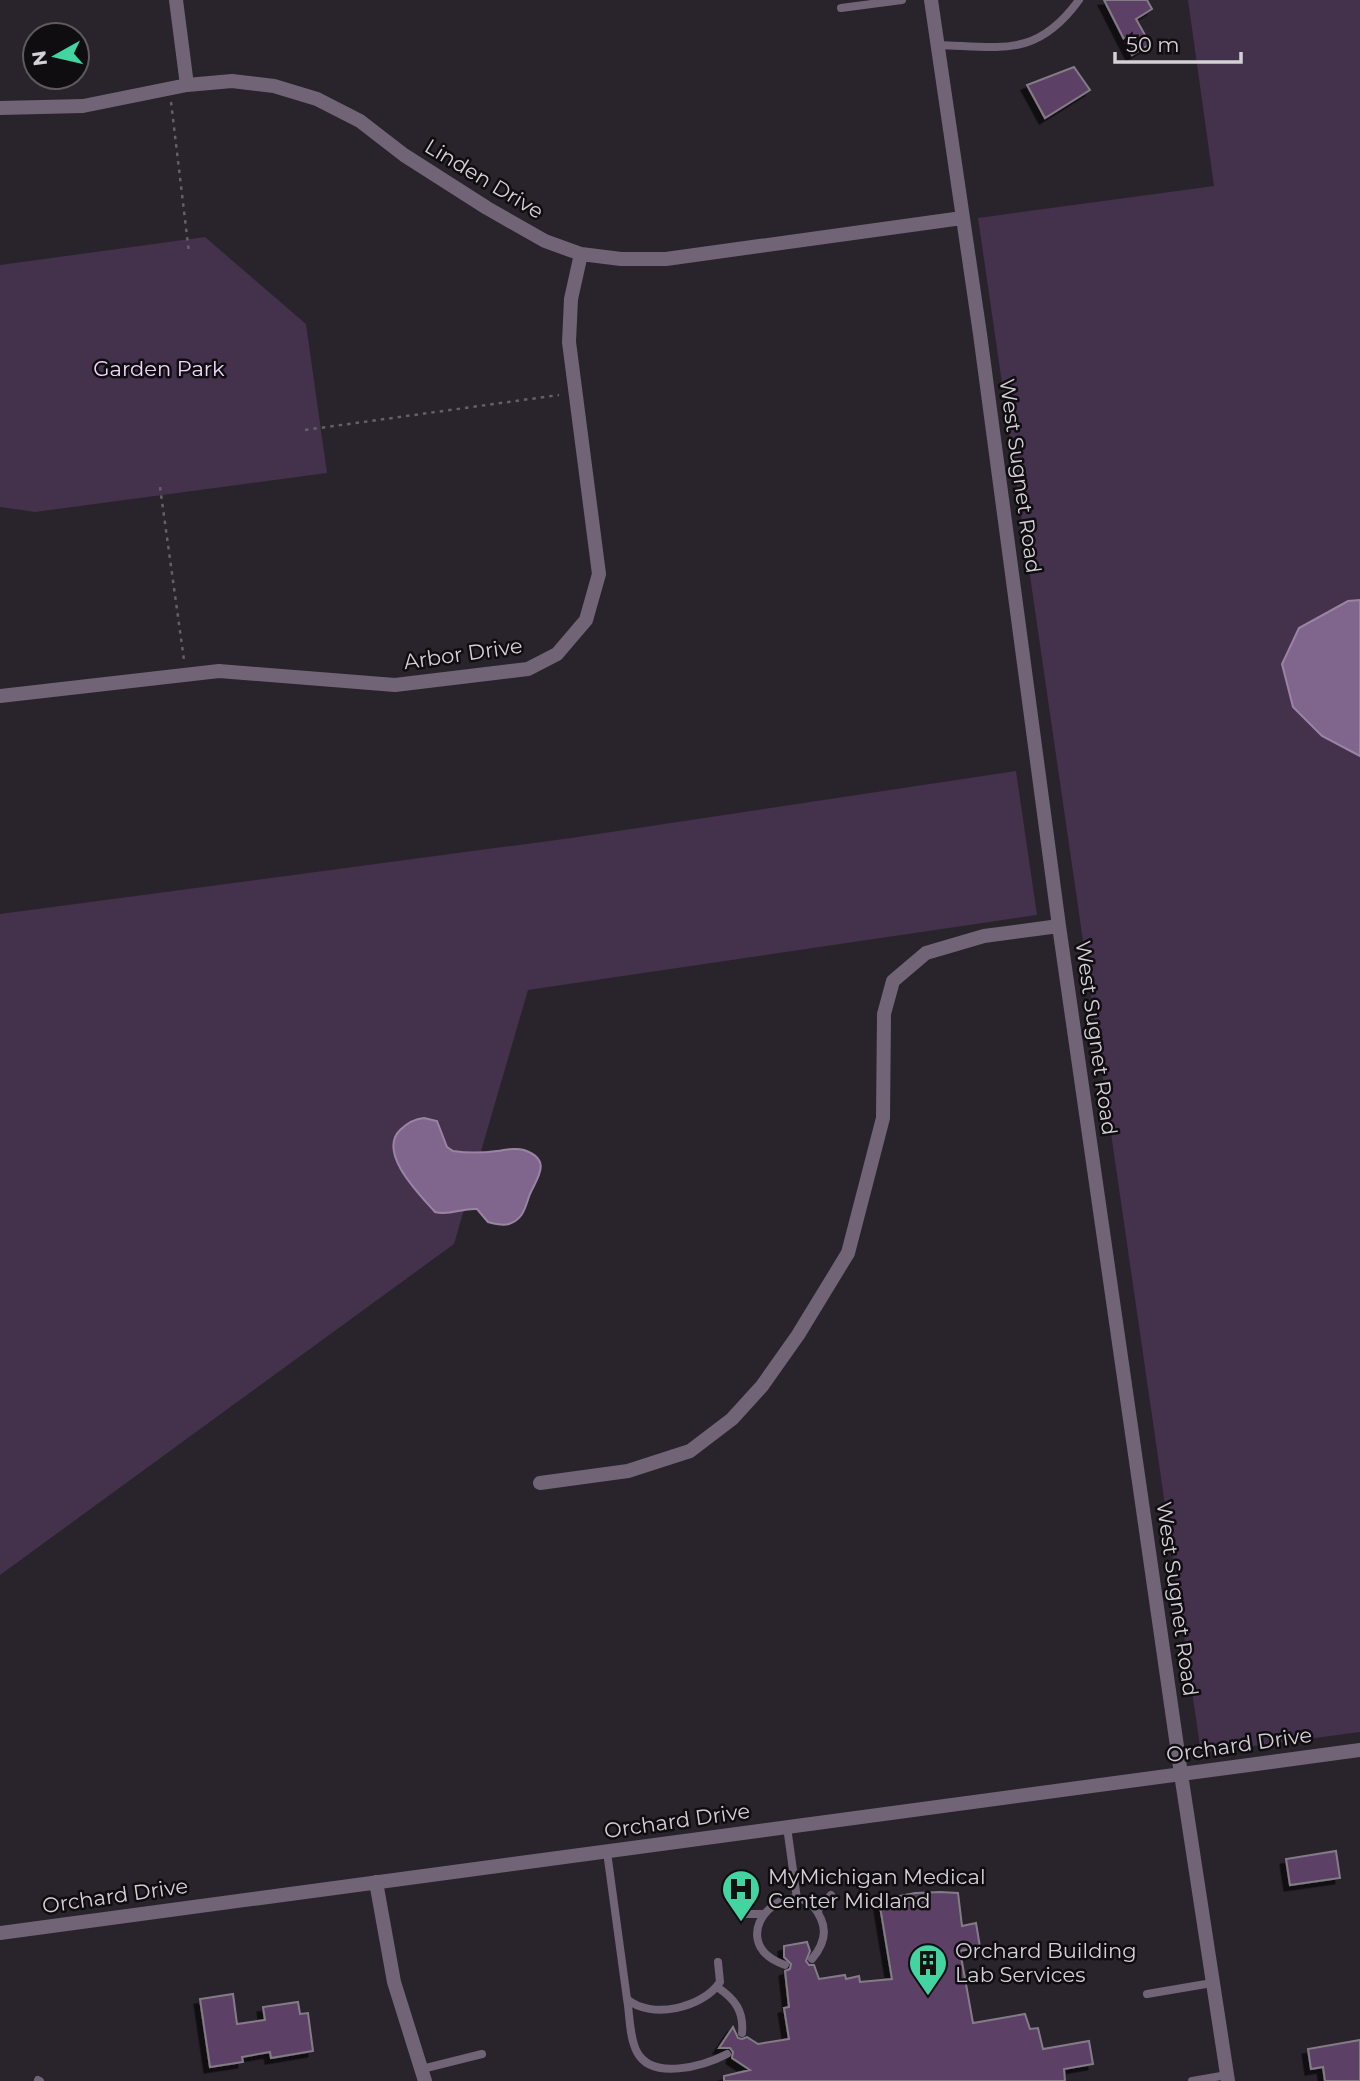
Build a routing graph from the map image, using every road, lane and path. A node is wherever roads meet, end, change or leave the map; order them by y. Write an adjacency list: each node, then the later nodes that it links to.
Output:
1 (176, 0): 7 (street)
2 (902, 0): 5 (lane)
3 (931, 0): 6 (street, West Sugnet Road)
4 (1079, 0): 6 (lane)
5 (841, 8)
6 (938, 46): 10 (street, West Sugnet Road)
7 (187, 85): 8 (street, Linden Drive); 12 (street, Linden Drive)
8 (168, 89): 9 (street, Linden Drive); 11 (path)
9 (0, 108)
10 (962, 218): 12 (street, Linden Drive); 18 (street, West Sugnet Road)
11 (190, 253)
12 (581, 254): 13 (street, Arbor Drive)
13 (576, 393): 14 (path); 16 (street, Arbor Drive)
14 (304, 430)
15 (160, 486): 16 (path)
16 (186, 674): 17 (street, Arbor Drive)
17 (0, 696)
18 (1059, 926): 19 (street); 21 (street, West Sugnet Road)
19 (540, 1483)
20 (1360, 1750): 21 (street, Orchard Drive)
21 (1181, 1774): 22 (street, Orchard Drive); 34 (street, West Sugnet Road)
22 (787, 1828): 23 (street, Orchard Drive); 26 (lane)
23 (607, 1852): 24 (street, Orchard Drive); 37 (lane)
24 (376, 1882): 30 (street, Orchard Drive); 41 (street)
25 (831, 1895): 27 (lane)
26 (797, 1899): 27 (lane); 29 (lane)
27 (817, 1911): 31 (lane)
28 (743, 1914): 29 (lane)
29 (763, 1914): 33 (lane)
30 (0, 1933)
31 (812, 1959)
32 (718, 1962): 35 (lane)
33 (785, 1965)
34 (1212, 1983): 36 (lane); 42 (street, West Sugnet Road)
35 (717, 1987): 37 (lane); 38 (lane)
36 (1147, 1994)
37 (627, 1998): 40 (lane)
38 (742, 2033)
39 (482, 2054): 41 (lane)
40 (727, 2054)
41 (424, 2075)
42 (1227, 2078): 43 (lane)
43 (1192, 2081)

